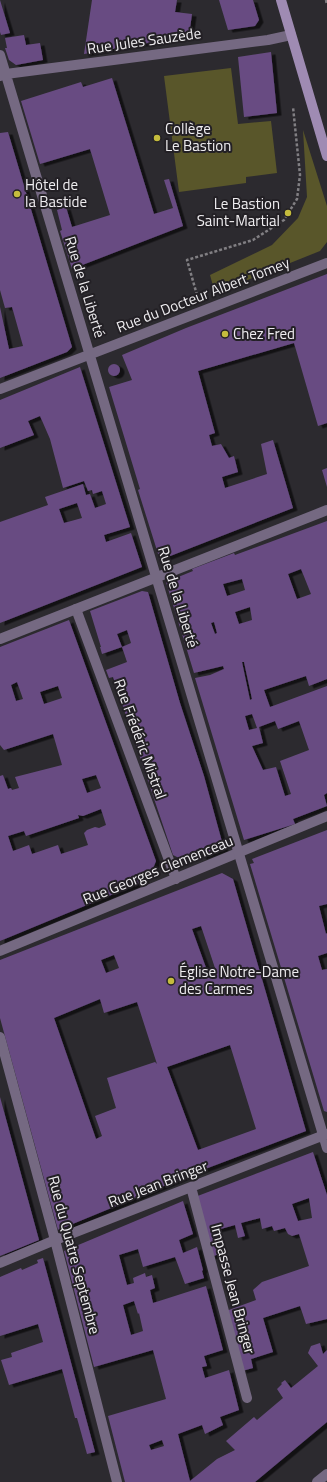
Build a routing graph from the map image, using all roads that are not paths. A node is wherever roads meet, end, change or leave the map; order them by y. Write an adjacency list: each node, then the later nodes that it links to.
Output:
1 (281, 0): 2 (main road)
2 (291, 34): 4 (street, Rue Jules Sauzède); 5 (main road)
3 (0, 55): 4 (street, Rue de la Liberté)
4 (3, 75): 7 (street, Rue de la Liberté)
5 (327, 156)
6 (327, 263): 7 (street, Rue du Docteur Albert Tomey)
7 (90, 354): 8 (street, Rue du Docteur Albert Tomey); 10 (street, Rue de la Liberté)
8 (0, 389)
9 (327, 510): 10 (street)
10 (156, 577): 11 (street); 14 (street, Rue de la Liberté)
11 (76, 609): 12 (street); 15 (street, Rue Frédéric Mistral)
12 (0, 639)
13 (327, 816): 14 (street, Rue Georges Clemenceau)
14 (239, 853): 15 (street, Rue Georges Clemenceau); 18 (street, Rue de la Liberté)
15 (176, 879): 16 (street, Rue Georges Clemenceau)
16 (0, 951)
17 (0, 1037): 21 (street, Rue du Quatre Septembre)
18 (325, 1135): 19 (street, Rue de la Liberté); 20 (street, Rue Jean Bringer)
19 (327, 1148)
20 (191, 1187): 21 (street, Rue Jean Bringer); 23 (street, Impasse Jean Bringer)
21 (56, 1240): 22 (street, Rue Jean Bringer); 25 (street, Rue du Quatre Septembre)
22 (0, 1263)
23 (247, 1398)
24 (327, 1474): 26 (street)
25 (117, 1482)
26 (317, 1482)

